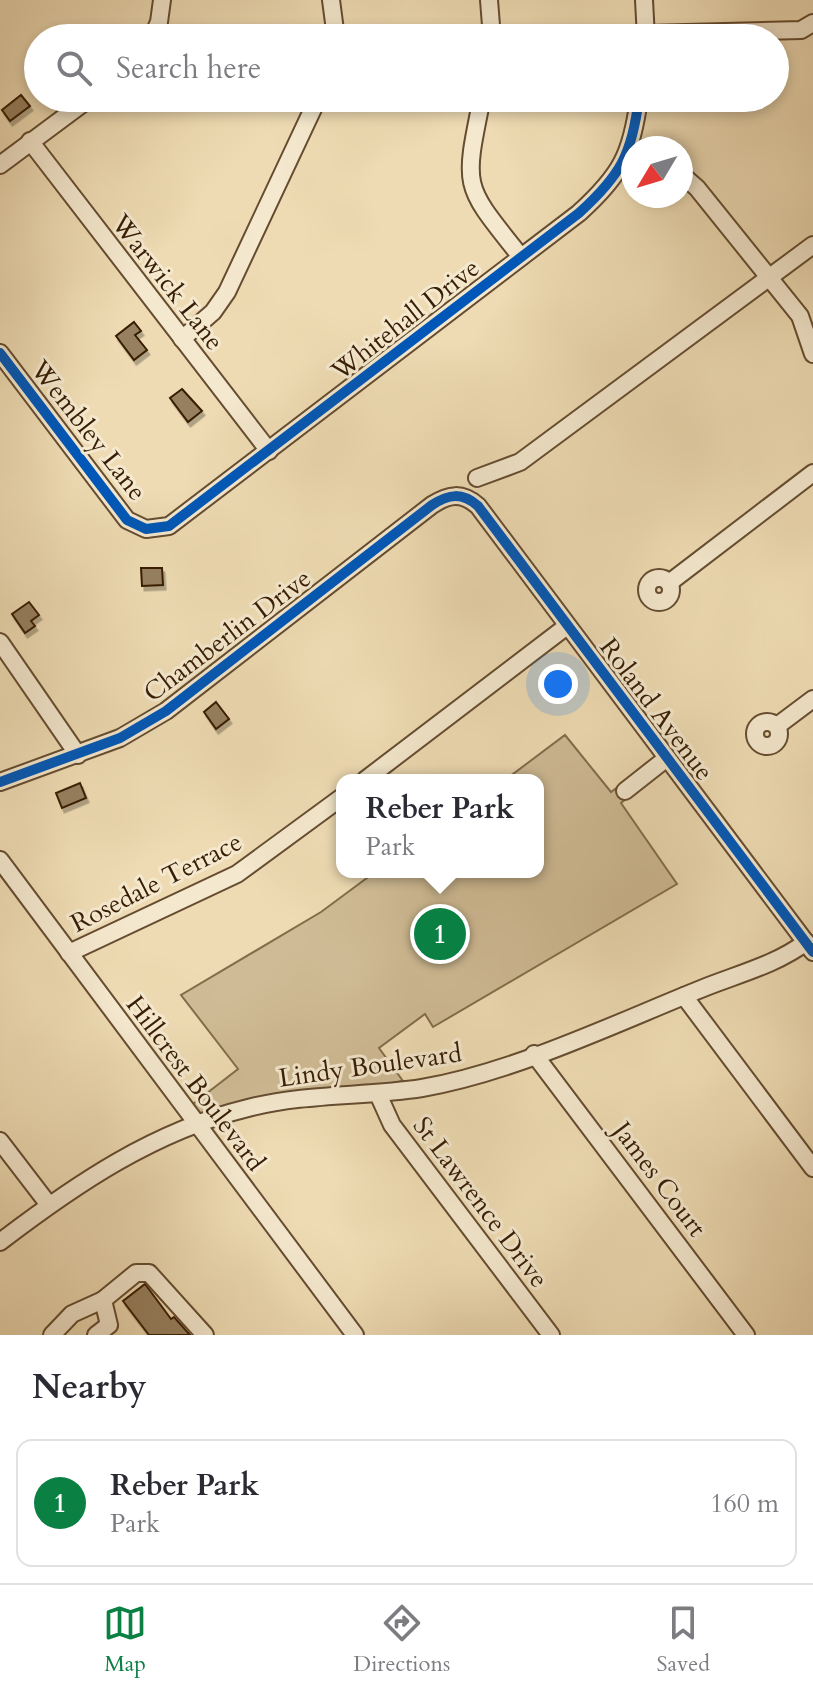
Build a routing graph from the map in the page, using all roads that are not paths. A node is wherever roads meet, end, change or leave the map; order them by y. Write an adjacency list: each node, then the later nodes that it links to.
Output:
1 (162, 0): 6 (street)
2 (331, 0): 7 (street)
3 (489, 0): 8 (street)
4 (644, 0): 9 (street)
5 (813, 23): 10 (street)
6 (156, 24)
7 (334, 24)
8 (491, 24)
9 (646, 24)
10 (789, 30)
11 (70, 112): 16 (street)
12 (311, 112): 23 (street)
13 (479, 112): 21 (street)
14 (637, 112): 15 (street, Whitehall Drive)
15 (633, 136)
16 (30, 141): 17 (street); 23 (street, Warwick Lane)
17 (0, 165)
18 (621, 168): 21 (street, Whitehall Drive)
19 (693, 184): 22 (street)
20 (813, 245): 22 (street)
21 (521, 257): 26 (street, Whitehall Drive)
22 (768, 277): 25 (street); 28 (street)
23 (182, 339): 26 (street, Warwick Lane)
24 (0, 353): 30 (street, Wembley Lane)
25 (813, 354)
26 (269, 451): 30 (street, Whitehall Drive)
27 (813, 473): 31 (street)
28 (477, 478)
29 (463, 496): 32 (street, Roland Avenue); 36 (street, Chamberlin Drive)
30 (146, 529)
31 (669, 583)
32 (567, 626): 37 (street, Roland Avenue); 38 (street)
33 (0, 642): 36 (street)
34 (813, 699): 35 (street)
35 (777, 726)
36 (78, 755): 39 (street, Chamberlin Drive)
37 (667, 758): 40 (street); 43 (street, Roland Avenue)
38 (373, 774)
39 (0, 782)
40 (625, 791)
41 (336, 801): 44 (street, Rosedale Terrace)
42 (0, 860): 44 (street, Hillcrest Boulevard)
43 (809, 947): 45 (street, Lindy Boulevard)
44 (69, 953): 48 (street, Hillcrest Boulevard)
45 (684, 996): 46 (street, Lindy Boulevard); 50 (street)
46 (534, 1054): 47 (street, Lindy Boulevard); 59 (street, James Court)
47 (378, 1094): 48 (street, Lindy Boulevard); 58 (street, St Lawrence Drive)
48 (196, 1124): 51 (street, Lindy Boulevard); 57 (street, Hillcrest Boulevard)
49 (0, 1141): 51 (street)
50 (813, 1168)
51 (49, 1205): 52 (street, Lindy Boulevard)
52 (0, 1242)
53 (103, 1300): 54 (street); 55 (street); 56 (street)
54 (106, 1332)
55 (52, 1335)
56 (205, 1335)
57 (355, 1335)
58 (551, 1335)
59 (746, 1335)

